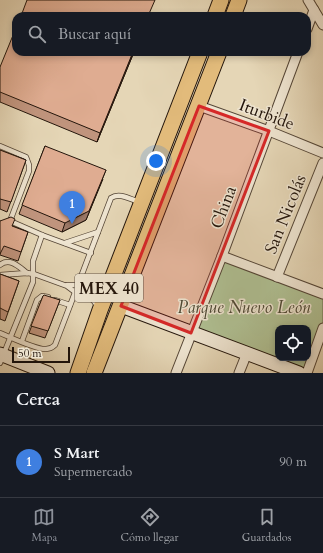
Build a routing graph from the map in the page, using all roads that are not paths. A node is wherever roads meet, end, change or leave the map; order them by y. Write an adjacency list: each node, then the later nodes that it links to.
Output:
1 (221, 0): 5 (main road)
2 (239, 0): 6 (main road)
3 (308, 0): 4 (street)
4 (314, 10): 7 (street); 8 (street)
5 (216, 12)
6 (234, 12)
7 (311, 18)
8 (323, 25)
9 (198, 56): 17 (main road, MEX 40)
10 (218, 56): 12 (main road, MEX 40)
11 (297, 56): 13 (street, China)
12 (199, 106): 13 (street, Iturbide); 37 (main road, MEX 40)
13 (269, 131): 15 (street, Iturbide); 25 (street, China)
14 (0, 146): 18 (lane)
15 (323, 153)
16 (323, 162): 30 (street, San Nicolás)
17 (141, 203): 20 (lane); 22 (main road, MEX 40)
18 (10, 221): 19 (lane); 21 (lane)
19 (0, 226)
20 (98, 232): 23 (lane); 24 (lane)
21 (42, 235): 23 (lane); 28 (lane)
22 (128, 236): 35 (main road, MEX 40); 37 (main road)
23 (65, 244): 24 (lane)
24 (91, 253): 31 (lane)
25 (222, 256): 30 (street); 41 (street, China)
26 (0, 265): 27 (lane)
27 (27, 273): 28 (lane); 29 (lane)
28 (34, 274): 32 (lane); 42 (lane)
29 (0, 275)
30 (277, 277): 34 (street)
31 (78, 285): 32 (lane); 33 (lane); 35 (lane)
32 (67, 286): 33 (lane)
33 (75, 292): 36 (lane); 38 (lane)
34 (323, 294)
35 (106, 295): 38 (main road, MEX 40)
36 (70, 305): 43 (lane); 43 (lane)
37 (121, 306): 41 (street); 44 (main road); 49 (main road, MEX 40)
38 (100, 310): 44 (main road, MEX 40)
39 (323, 328): 53 (street)
40 (0, 333): 42 (lane)
41 (191, 333): 45 (street); 50 (street, China)
42 (11, 337): 43 (lane); 46 (lane)
43 (22, 341)
44 (88, 345): 48 (main road, MEX 40)
45 (247, 353): 51 (street); 52 (street)
46 (1, 358): 47 (street)
47 (48, 373)
48 (78, 373)
49 (94, 373)
50 (176, 373)
51 (239, 373)
52 (299, 373)
53 (307, 373)

